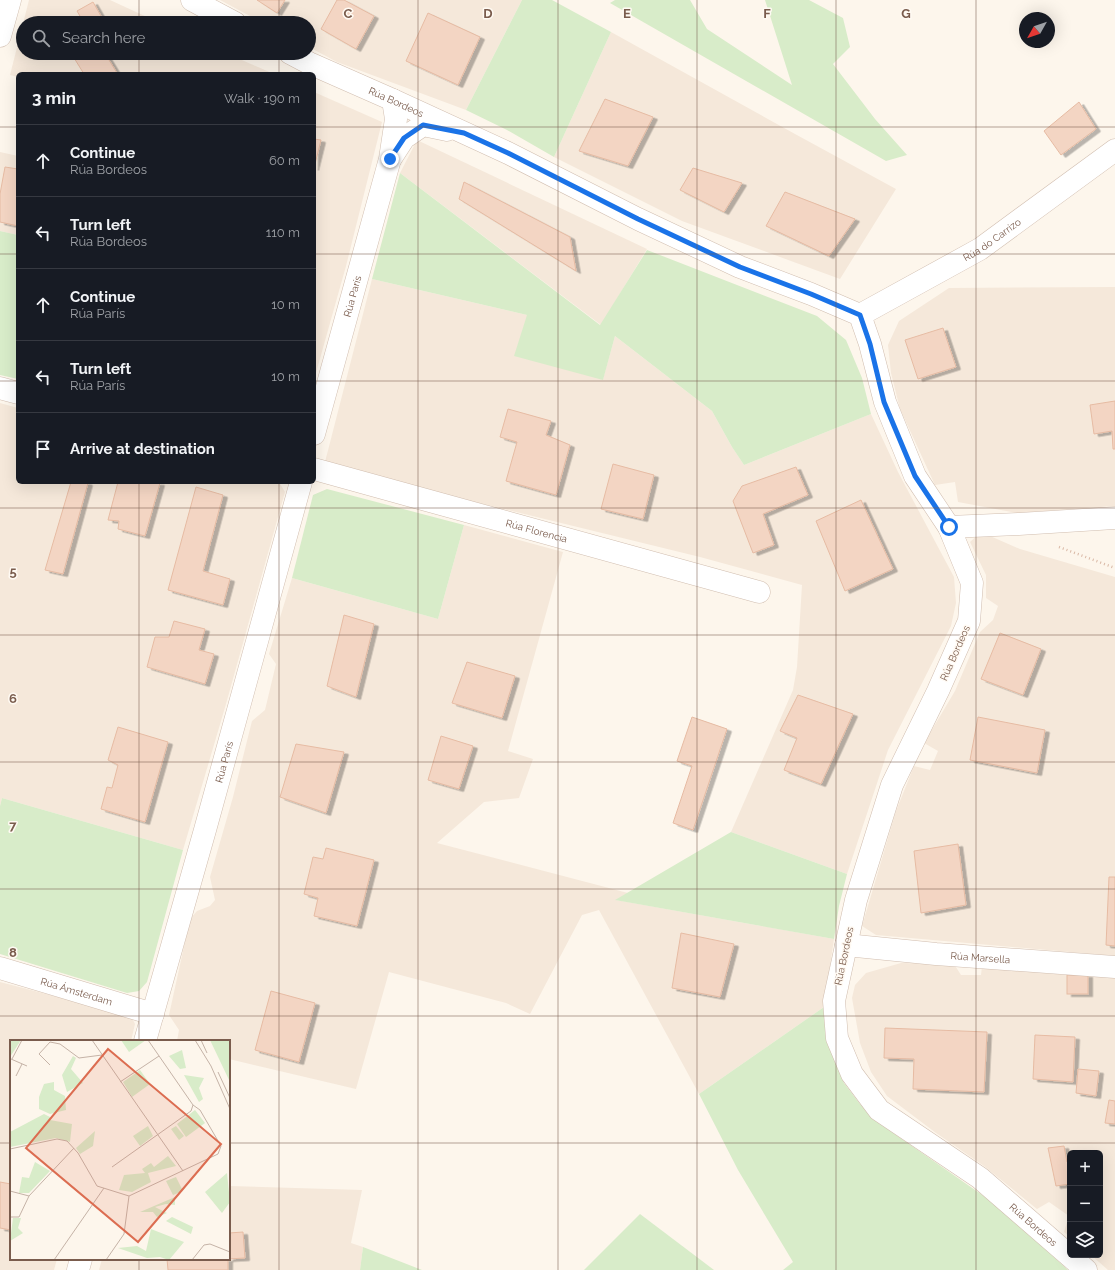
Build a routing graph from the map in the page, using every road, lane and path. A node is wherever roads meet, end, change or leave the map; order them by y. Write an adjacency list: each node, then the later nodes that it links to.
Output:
1 (10, 0): 4 (street)
2 (192, 0): 3 (street)
3 (222, 16)
4 (0, 36)
5 (303, 60): 6 (street, Rúa Bordeos)
6 (393, 100): 7 (street, Rúa Bordeos); 9 (street, Rúa París)
7 (464, 133): 9 (street, Rúa París); 10 (street, Rúa Bordeos)
8 (1115, 150): 10 (street, Rúa do Carrizo)
9 (390, 159): 13 (street, Rúa París)
10 (860, 315): 17 (street, Rúa Bordeos)
11 (0, 388): 12 (street)
12 (16, 392)
13 (316, 427)
14 (316, 470): 20 (street, Rúa Florencia)
15 (300, 484): 24 (street, Rúa París)
16 (1115, 518): 17 (street)
17 (949, 527): 21 (street, Rúa Bordeos)
18 (1057, 546): 19 (path)
19 (1115, 568)
20 (759, 592)
21 (846, 945): 22 (street, Rúa Marsella); 28 (street, Rúa Bordeos)
22 (1115, 967)
23 (0, 968): 24 (street, Rúa Ámsterdam)
24 (153, 1014): 25 (street, Rúa París)
25 (145, 1040)
26 (81, 1260): 27 (street)
27 (78, 1270)
28 (1086, 1270)

